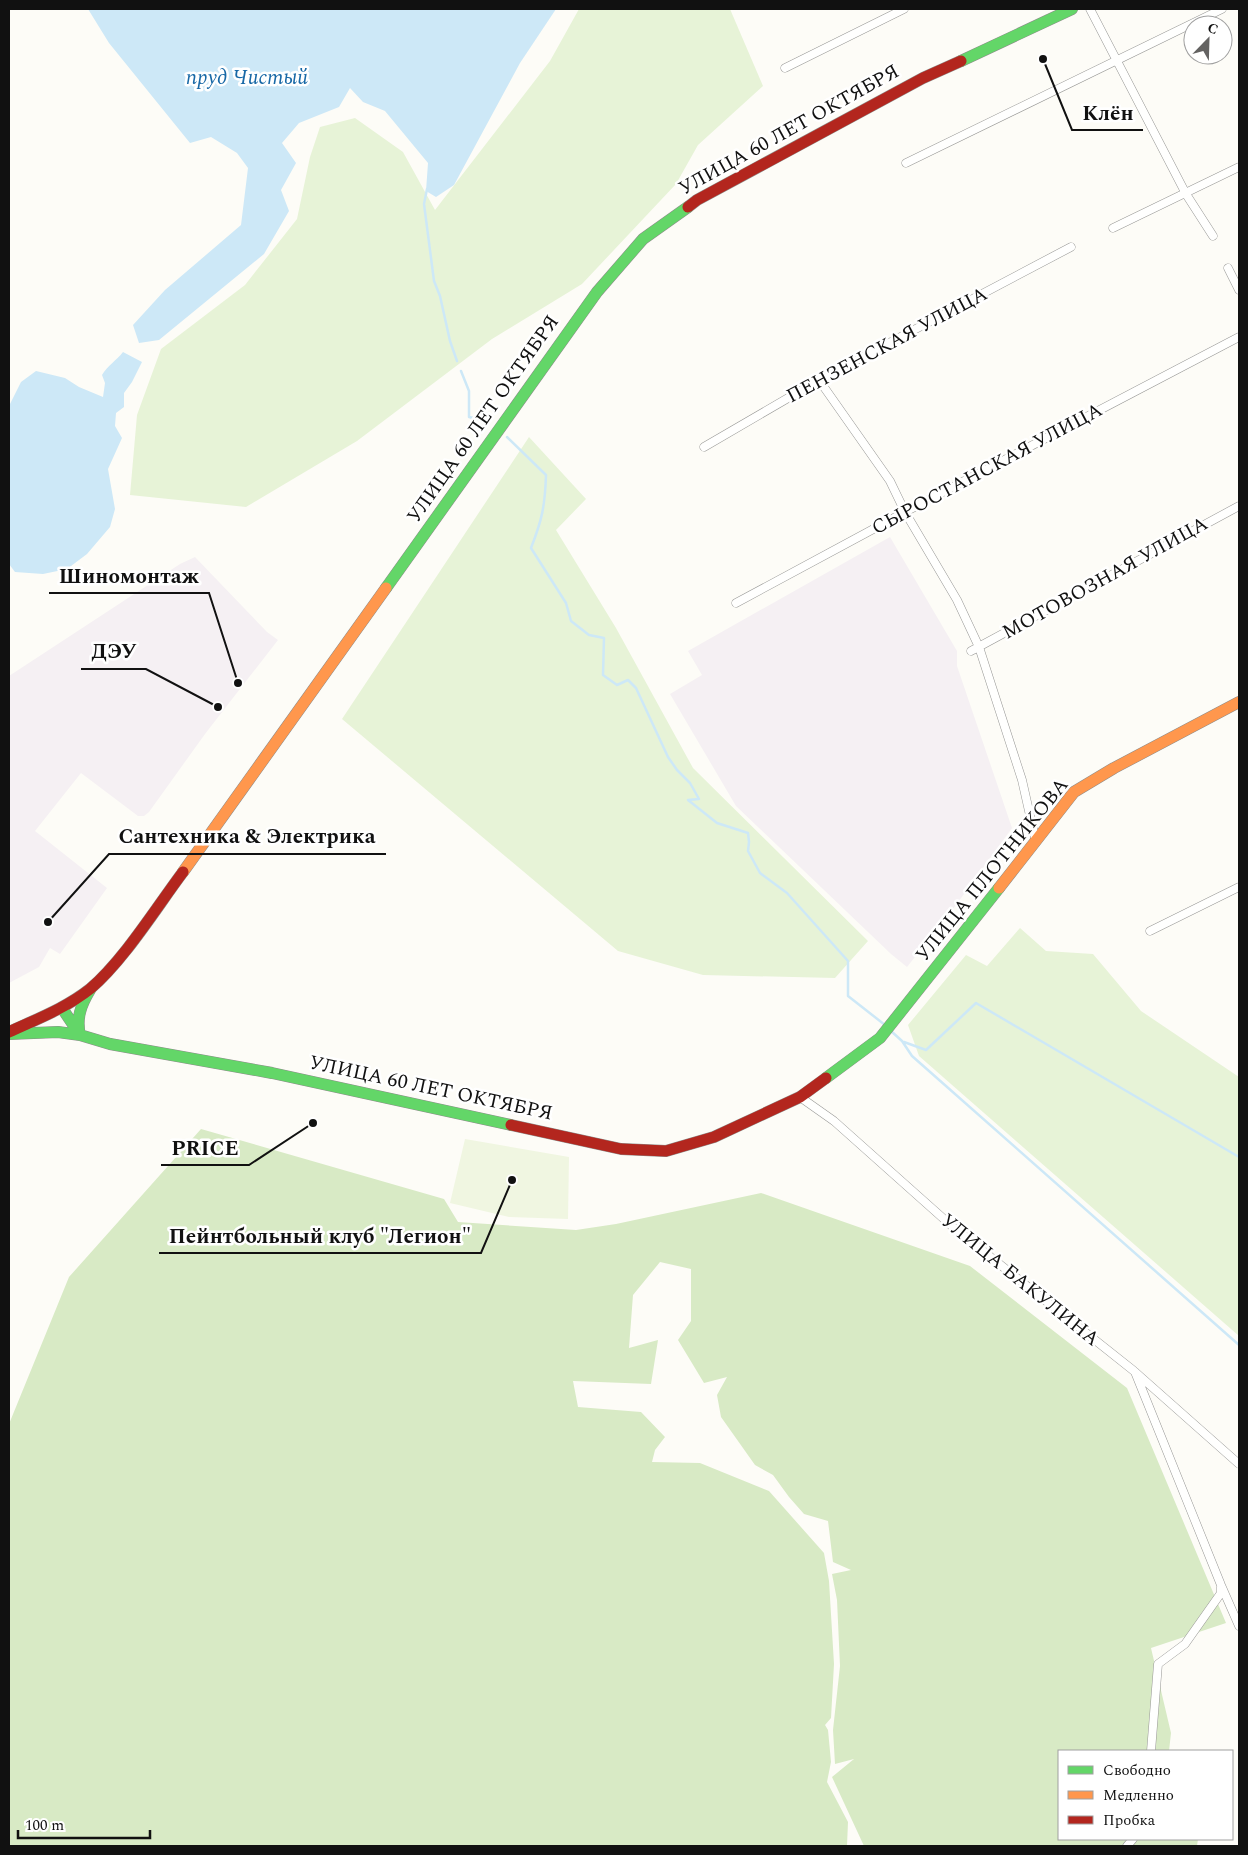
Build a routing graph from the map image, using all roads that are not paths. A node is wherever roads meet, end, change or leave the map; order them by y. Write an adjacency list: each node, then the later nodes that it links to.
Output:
1 (904, 9): 6 (street)
2 (1072, 9): 27 (main road, УЛИЦА 60 ЛЕТ ОКТЯБРЯ)
3 (1090, 9): 5 (street)
4 (1222, 9): 5 (street)
5 (1117, 61): 7 (street); 9 (street)
6 (785, 68)
7 (906, 163)
8 (1239, 167): 9 (street)
9 (1186, 194): 10 (street); 11 (street)
10 (1113, 228)
11 (1213, 236)
12 (1071, 247): 16 (street, ПЕНЗЕНСКАЯ УЛИЦА)
13 (1228, 268): 14 (street)
14 (1239, 290)
15 (1239, 337): 19 (street, СЫРОСТАНСКАЯ УЛИЦА)
16 (819, 380): 17 (street, ПЕНЗЕНСКАЯ УЛИЦА); 19 (street)
17 (704, 448)
18 (1239, 506): 21 (street, МОТОВОЗНАЯ УЛИЦА)
19 (905, 512): 20 (street, СЫРОСТАНСКАЯ УЛИЦА); 21 (street)
20 (736, 603)
21 (979, 647): 22 (street, МОТОВОЗНАЯ УЛИЦА); 24 (street)
22 (971, 651)
23 (1239, 702): 24 (main road, УЛИЦА ПЛОТНИКОВА)
24 (1036, 842): 31 (main road, УЛИЦА ПЛОТНИКОВА)
25 (1239, 887): 26 (street)
26 (1150, 931)
27 (91, 988): 28 (main road, УЛИЦА 60 ЛЕТ ОКТЯБРЯ); 30 (main road)
28 (62, 1008): 29 (main road, УЛИЦА 60 ЛЕТ ОКТЯБРЯ); 30 (main road)
29 (9, 1033): 30 (main road, УЛИЦА 60 ЛЕТ ОКТЯБРЯ)
30 (80, 1035): 31 (main road, УЛИЦА 60 ЛЕТ ОКТЯБРЯ)
31 (800, 1097): 32 (street, УЛИЦА БАКУЛИНА)
32 (1134, 1371): 33 (street, УЛИЦА БАКУЛИНА); 34 (street)
33 (1239, 1464)
34 (1221, 1585): 35 (street); 36 (street)
35 (1239, 1626)
36 (1151, 1750)

